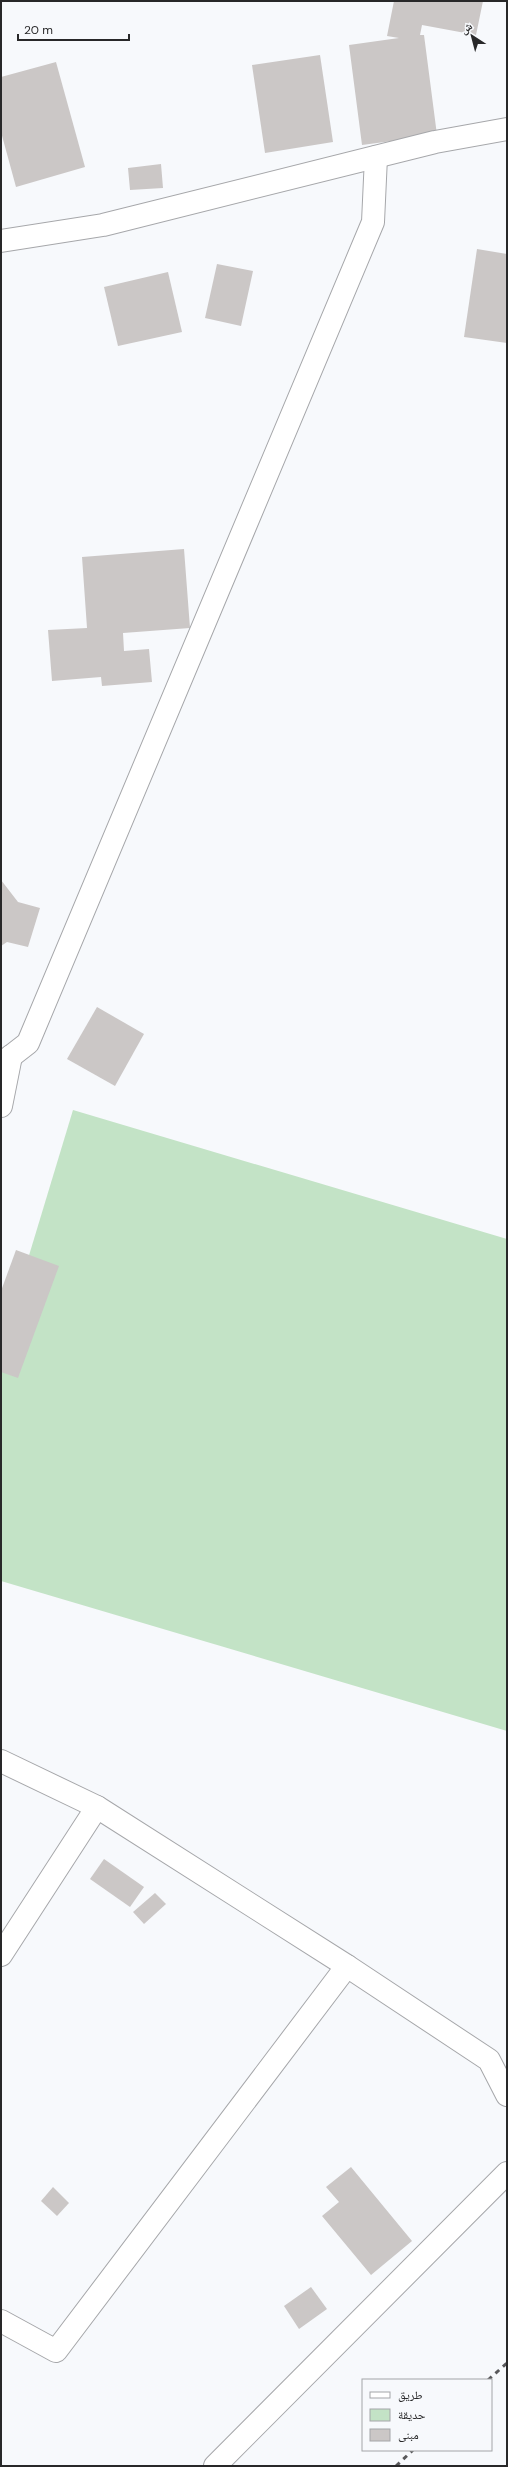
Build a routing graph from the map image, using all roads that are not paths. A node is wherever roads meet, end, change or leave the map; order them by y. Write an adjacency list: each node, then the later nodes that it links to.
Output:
1 (507, 129): 2 (street)
2 (376, 157): 3 (street); 4 (street)
3 (1, 241)
4 (6, 1060): 5 (street)
5 (1, 1106)
6 (1, 1761): 7 (street)
7 (97, 1807): 8 (street); 9 (street)
8 (1, 1955)
9 (346, 1966): 10 (street); 12 (street)
10 (507, 2095)
11 (507, 2173): 13 (street)
12 (1, 2321)
13 (215, 2466)

